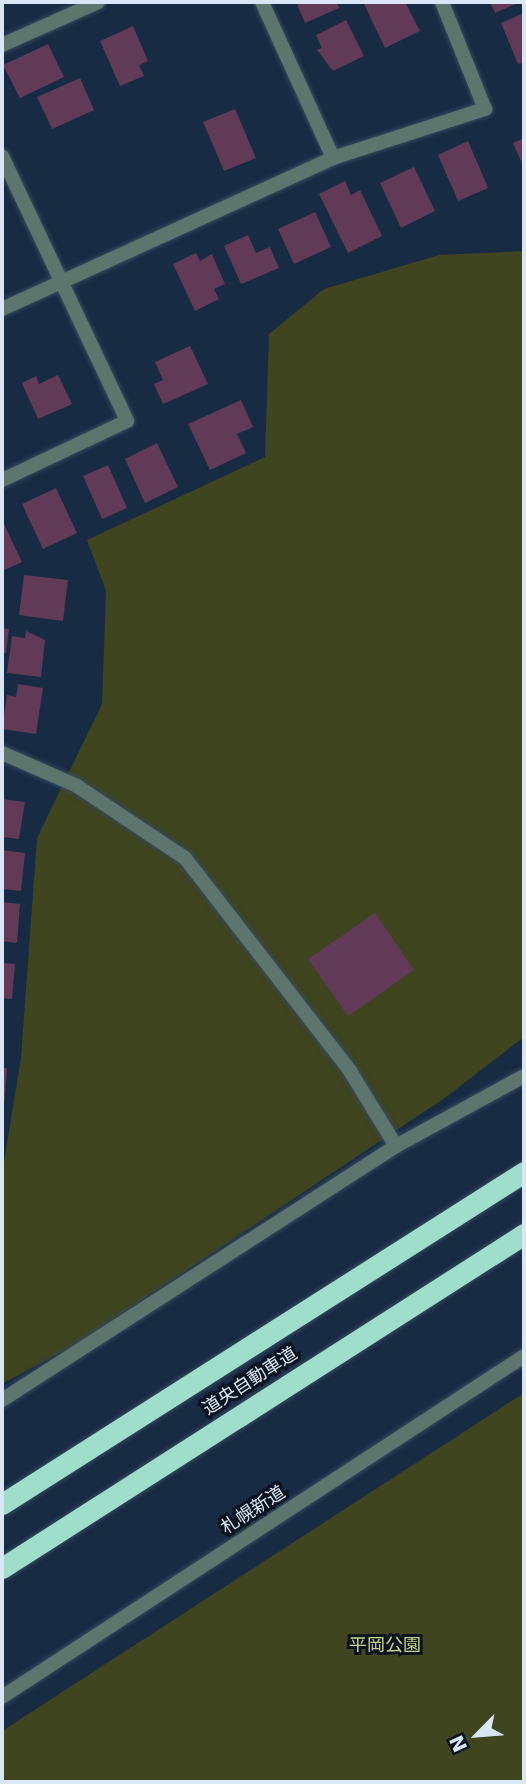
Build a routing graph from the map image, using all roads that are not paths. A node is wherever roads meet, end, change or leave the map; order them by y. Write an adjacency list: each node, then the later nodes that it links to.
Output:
1 (98, 2): 4 (street)
2 (262, 2): 6 (street)
3 (442, 2): 6 (street)
4 (2, 46)
5 (2, 156): 7 (street)
6 (333, 158): 7 (street)
7 (61, 282): 8 (street); 9 (street)
8 (2, 309)
9 (2, 480)
10 (2, 753): 12 (street)
11 (524, 1076): 12 (street)
12 (396, 1146): 16 (street)
13 (524, 1172): 17 (highway, 道央自動車道)
14 (524, 1234): 18 (highway, 道央自動車道)
15 (524, 1356): 19 (street, 札幌新道)
16 (2, 1400)
17 (2, 1504)
18 (2, 1568)
19 (2, 1696)

